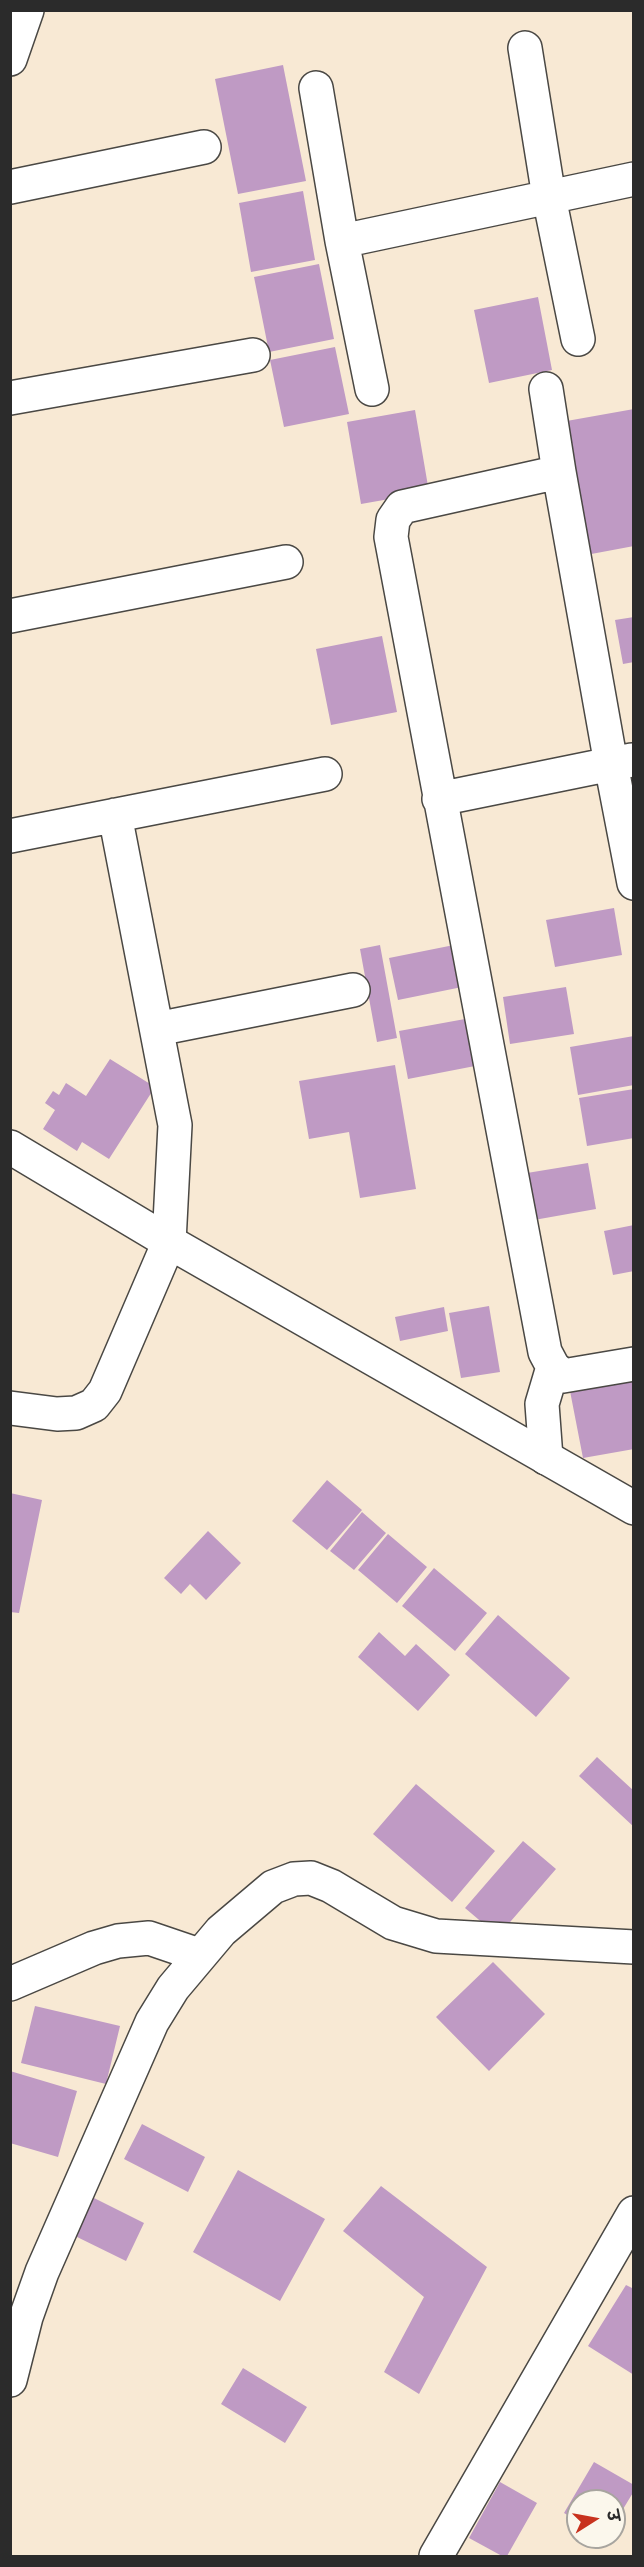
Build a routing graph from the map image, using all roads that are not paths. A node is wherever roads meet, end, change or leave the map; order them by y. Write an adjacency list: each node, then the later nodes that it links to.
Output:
1 (27, 10): 3 (street)
2 (525, 48): 8 (street)
3 (10, 59)
4 (316, 88): 9 (street)
5 (204, 147): 7 (street)
6 (633, 179): 8 (street)
7 (10, 188)
8 (549, 197): 9 (street); 10 (street)
9 (342, 241): 13 (street)
10 (578, 339)
11 (253, 356): 14 (street)
12 (546, 389): 15 (street)
13 (372, 390)
14 (10, 398)
15 (559, 472): 18 (street); 20 (street)
16 (286, 562): 17 (street)
17 (10, 616)
18 (622, 762): 20 (street); 23 (street)
19 (325, 774): 21 (street)
20 (439, 799): 29 (street)
21 (115, 814): 22 (street); 25 (street)
22 (10, 836)
23 (633, 883)
24 (353, 990): 25 (street)
25 (157, 1029): 27 (street)
26 (10, 1147): 27 (street)
27 (169, 1242): 30 (street); 31 (street)
28 (633, 1364): 29 (street)
29 (552, 1367): 31 (street)
30 (10, 1408)
31 (546, 1458): 32 (street)
32 (633, 1508)
33 (633, 1947): 34 (street)
34 (199, 1955): 35 (street); 38 (street)
35 (10, 1984)
36 (633, 2213): 40 (street)
37 (10, 2285): 38 (street)
38 (26, 2317): 39 (street)
39 (10, 2380)
40 (436, 2556)

